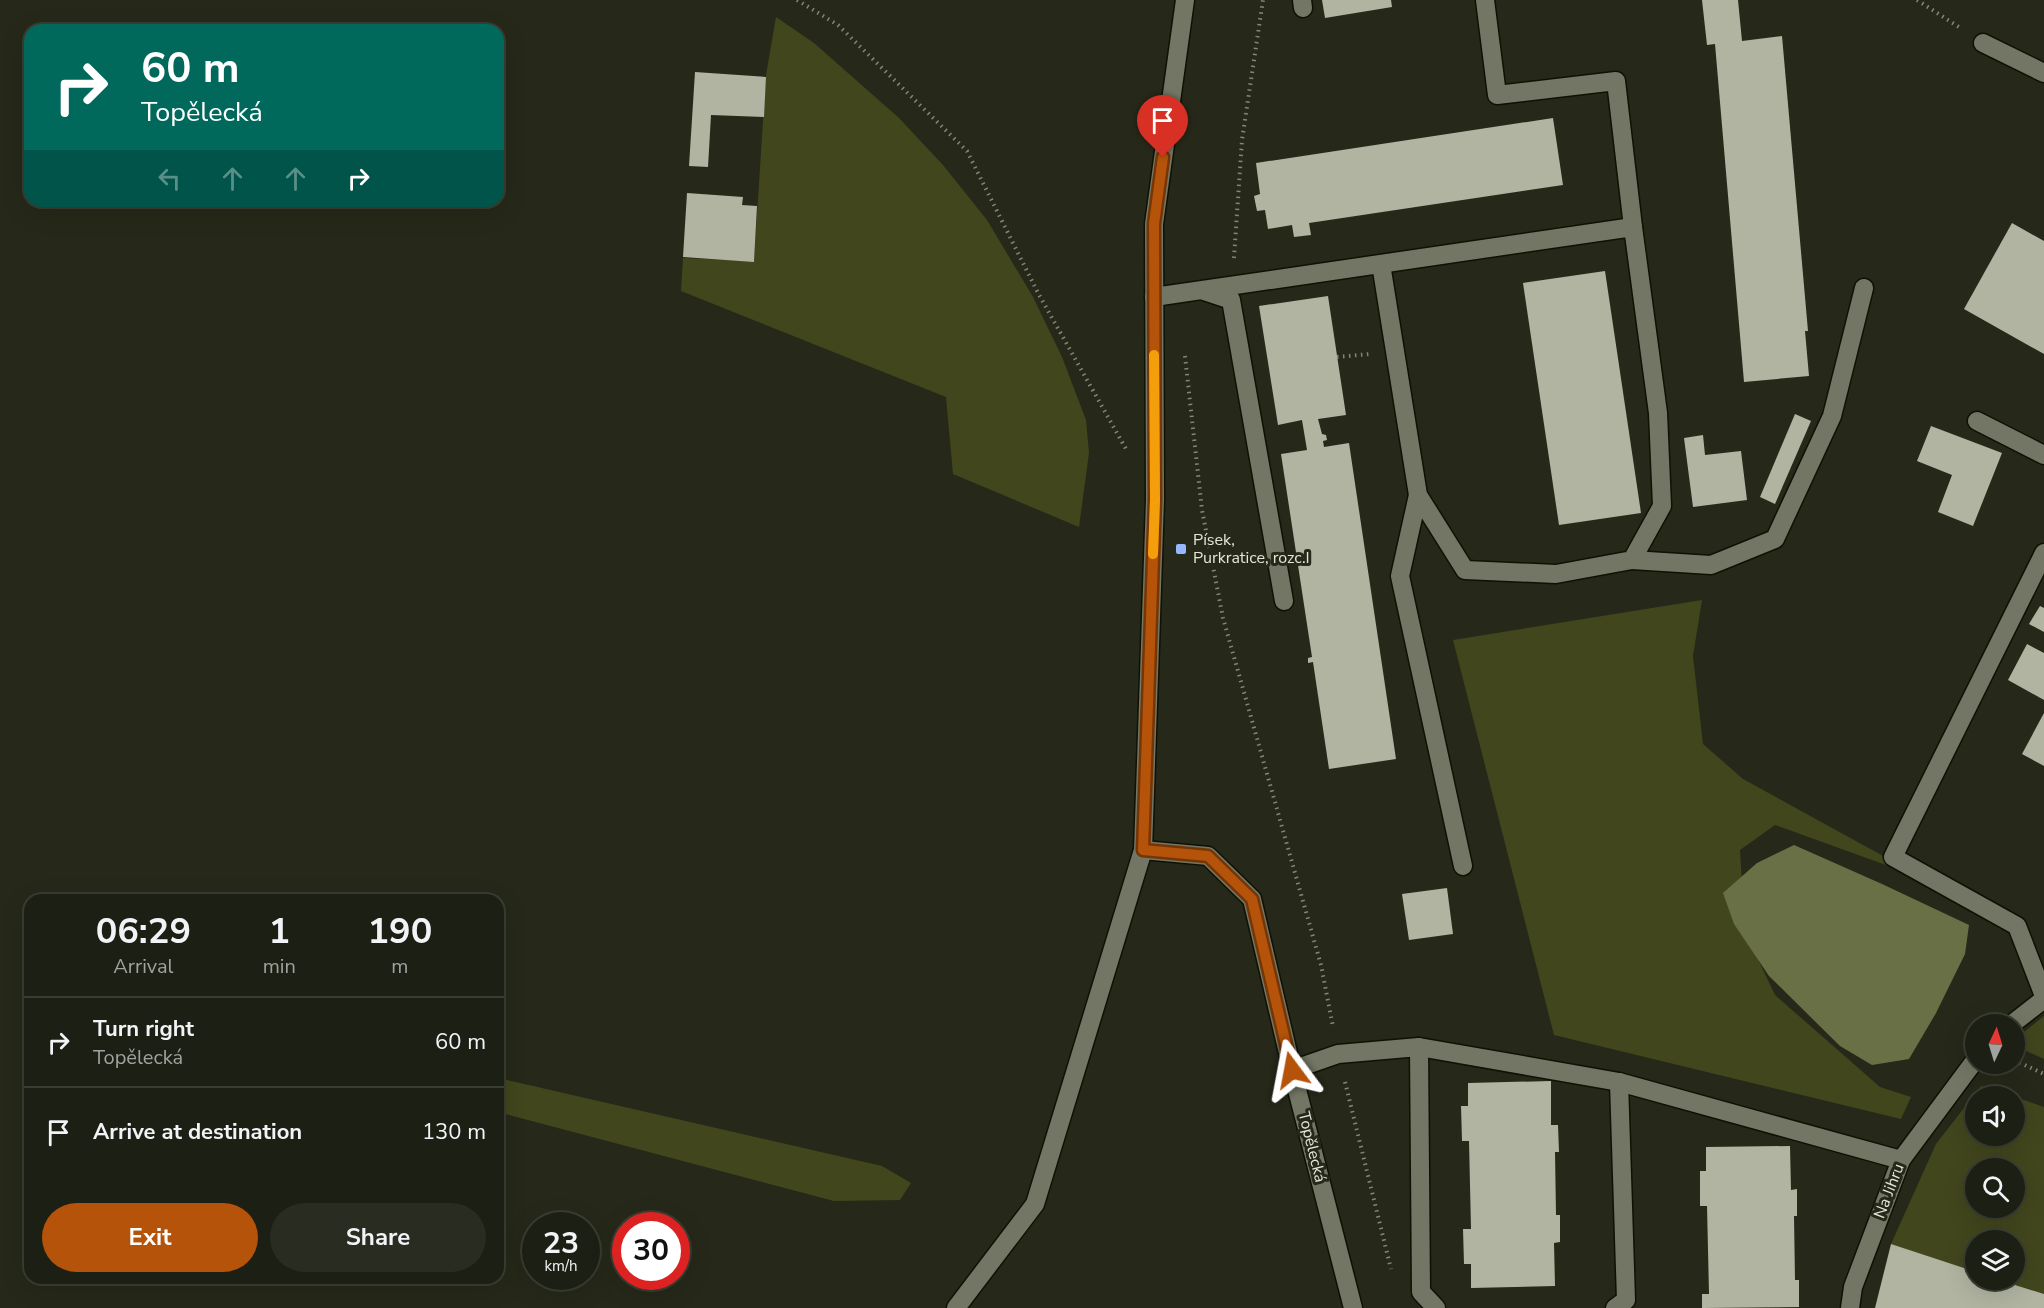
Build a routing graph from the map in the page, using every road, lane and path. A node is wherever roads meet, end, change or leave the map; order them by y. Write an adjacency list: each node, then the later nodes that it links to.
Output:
1 (797, 0): 19 (path)
2 (1185, 0): 13 (street)
3 (1263, 0): 10 (path)
4 (1485, 0): 8 (street)
5 (1917, 0): 6 (path)
6 (1983, 43): 7 (street)
7 (2044, 73)
8 (1633, 227): 9 (street); 22 (street)
9 (1381, 264): 10 (street); 20 (street)
10 (1233, 285): 12 (street)
11 (1864, 288): 22 (street)
12 (1200, 290): 13 (street); 23 (street)
13 (1154, 297): 24 (street)
14 (1379, 353): 16 (path)
15 (1185, 356): 29 (path)
16 (1337, 357)
17 (1977, 422): 18 (street)
18 (2044, 455)
19 (1131, 458)
20 (1418, 495): 22 (street); 25 (street)
21 (2044, 553): 26 (street)
22 (1632, 560)
23 (1284, 601)
24 (1143, 850): 31 (street, Topělecká); 37 (street)
25 (1463, 866)
26 (2044, 997): 27 (street)
27 (2024, 1014)
28 (1419, 1047): 29 (street); 34 (street); 39 (street)
29 (1338, 1054): 31 (street); 36 (path)
30 (2025, 1064): 33 (path)
31 (1292, 1070): 38 (street, Topělecká)
32 (1965, 1074): 35 (street, Na Jihru)
33 (2044, 1074)
34 (1619, 1082): 35 (street); 40 (street)
35 (1901, 1160): 41 (street, Na Jihru)
36 (1392, 1273)
37 (956, 1308)
38 (1353, 1308)
39 (1436, 1308)
40 (1615, 1308)
41 (1850, 1308)

